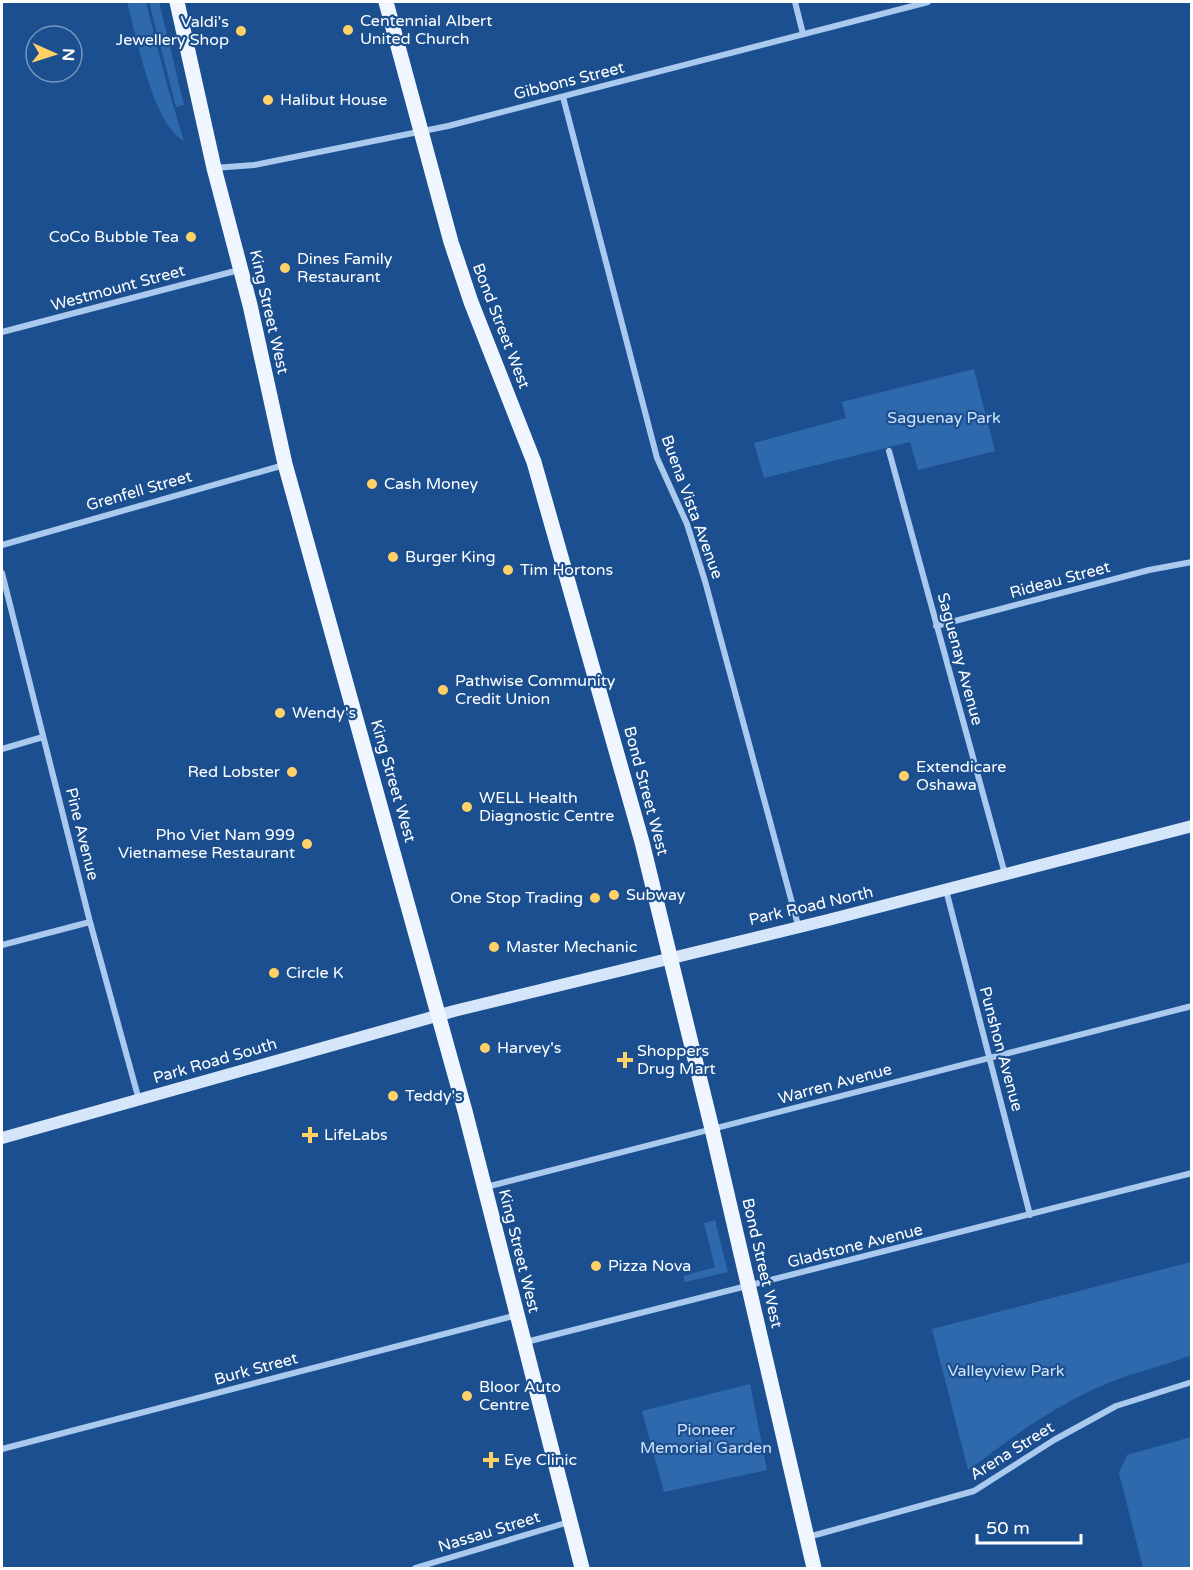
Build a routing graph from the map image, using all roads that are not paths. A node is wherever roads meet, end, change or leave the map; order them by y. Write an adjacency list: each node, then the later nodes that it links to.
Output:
1 (177, 2): 8 (main road, King Street West)
2 (386, 2): 7 (main road, Bond Street West)
3 (795, 2): 5 (street)
4 (928, 2): 5 (street, Gibbons Street)
5 (803, 34): 6 (street, Gibbons Street)
6 (563, 97): 7 (street, Gibbons Street); 23 (street, Buena Vista Avenue)
7 (422, 131): 8 (street, Gibbons Street); 25 (main road, Bond Street West)
8 (214, 168): 9 (main road, King Street West)
9 (241, 269): 10 (street, Westmount Street); 12 (main road, King Street West)
10 (2, 332)
11 (889, 451): 16 (street, Saguenay Avenue)
12 (285, 464): 13 (street, Grenfell Street); 27 (main road, King Street West)
13 (2, 544)
14 (1191, 562): 16 (street, Rideau Street)
15 (2, 573): 17 (street, Pine Avenue)
16 (936, 626): 20 (street, Saguenay Avenue)
17 (43, 737): 18 (street); 22 (street, Pine Avenue)
18 (2, 749)
19 (1191, 826): 20 (main road, Park Road North)
20 (1005, 874): 21 (main road, Park Road North)
21 (946, 889): 23 (main road, Park Road North); 28 (street, Punshon Avenue)
22 (90, 922): 24 (street); 29 (street, Pine Avenue)
23 (798, 925): 25 (main road, Park Road North)
24 (2, 945)
25 (670, 957): 27 (main road, Park Road North); 30 (main road, Bond Street West)
26 (1191, 1006): 28 (street, Warren Avenue)
27 (437, 1016): 29 (main road, Park Road South); 33 (main road, King Street West)
28 (989, 1058): 30 (street, Warren Avenue); 34 (street, Punshon Avenue)
29 (139, 1100): 31 (main road, Park Road South)
30 (712, 1129): 33 (street, Warren Avenue); 35 (main road, Bond Street West)
31 (2, 1138)
32 (1191, 1173): 34 (street, Gladstone Avenue)
33 (485, 1187): 36 (main road, King Street West)
34 (1030, 1215): 35 (street, Gladstone Avenue)
35 (750, 1286): 37 (street, Gladstone Avenue); 41 (main road, Bond Street West)
36 (517, 1315): 37 (main road, King Street West); 39 (street, Burk Street)
37 (524, 1342): 40 (main road, King Street West)
38 (1191, 1382): 41 (street, Arena Street)
39 (2, 1449)
40 (570, 1522): 42 (street, Nassau Street); 43 (main road, King Street West)
41 (807, 1538): 44 (main road, Bond Street West)
42 (415, 1569)
43 (582, 1569)
44 (814, 1569)

